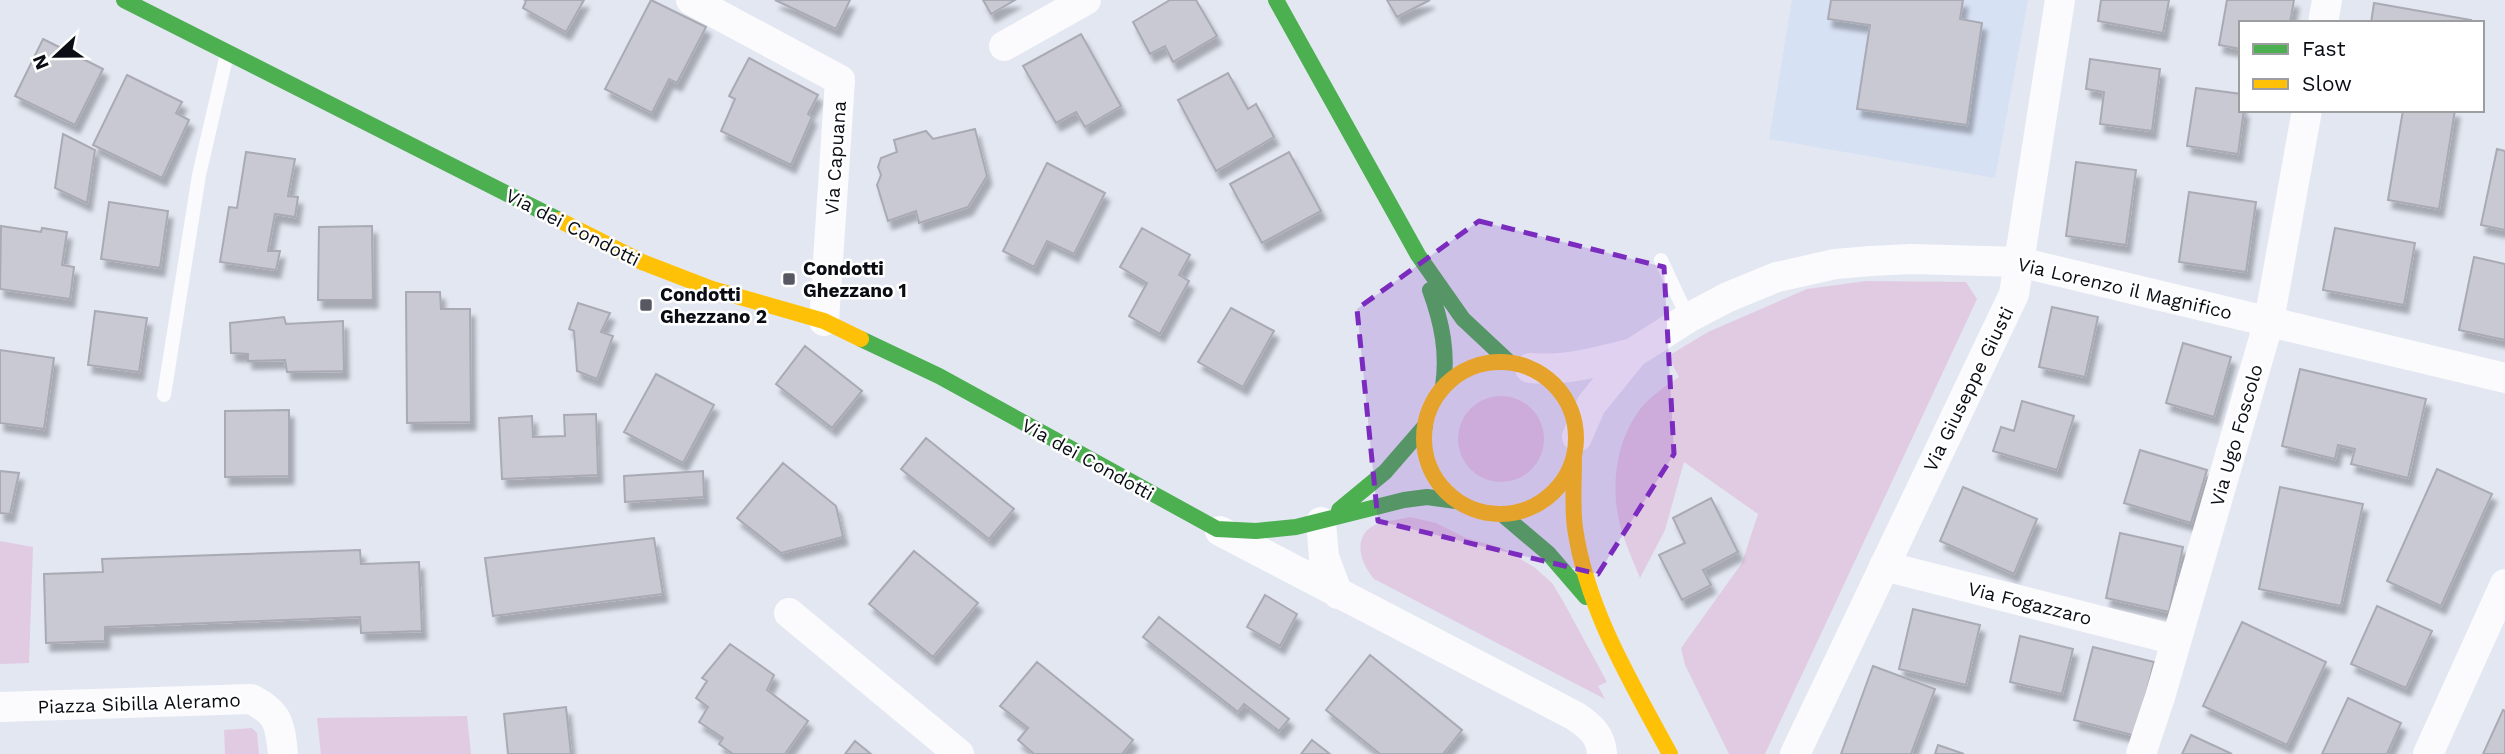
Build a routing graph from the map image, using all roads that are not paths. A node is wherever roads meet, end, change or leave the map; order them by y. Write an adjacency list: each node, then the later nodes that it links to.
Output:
1 (124, 0): 9 (street, Via dei Condotti)
2 (691, 0): 15 (street, Via Capuana)
3 (1086, 0): 8 (street)
4 (1276, 0): 11 (street)
5 (2060, 0): 13 (street, Via Giuseppe Giusti)
6 (2328, 0): 7 (street)
7 (2323, 21)
8 (1004, 46)
9 (227, 54): 15 (street, Via dei Condotti); 21 (lane)
10 (2308, 112): 16 (street, Via Ugo Foscolo)
11 (1418, 255): 18 (street); 20 (street)
12 (1661, 260): 14 (lane)
13 (2019, 262): 14 (street, Via Lorenzo il Magnifico); 16 (street, Via Lorenzo il Magnifico); 28 (street, Via Giuseppe Giusti)
14 (1688, 318): 17 (street, Via Lorenzo il Magnifico)
15 (824, 321): 27 (street, Via dei Condotti)
16 (2269, 321): 19 (street, Via Lorenzo il Magnifico); 33 (street, Via Ugo Foscolo)
17 (1633, 353): 18 (street, Via Lorenzo il Magnifico); 23 (street, Via Lorenzo il Magnifico)
18 (1520, 365): 20 (street); 23 (street)
19 (2505, 378)
20 (1443, 387): 22 (street)
21 (164, 395)
22 (1425, 426): 24 (street); 26 (street, Via dei Condotti)
23 (1575, 448): 25 (street); 31 (street)
24 (1456, 501): 25 (street); 26 (street, Via dei Condotti)
25 (1503, 515): 31 (street)
26 (1321, 522): 27 (street, Via dei Condotti); 30 (street)
27 (1217, 529): 30 (street, Via dei Condotti)
28 (1884, 566): 33 (street, Via Fogazzaro); 39 (street, Via Giuseppe Giusti)
29 (2505, 584): 41 (street)
30 (1338, 594): 37 (street, Via dei Condotti)
31 (1596, 610): 38 (street)
32 (789, 613): 36 (street)
33 (2176, 640): 40 (street, Via Ugo Foscolo)
34 (0, 707): 35 (street, Piazza Sibilla Aleramo)
35 (283, 754)
36 (959, 754)
37 (1602, 754)
38 (1670, 754)
39 (1796, 754)
40 (2141, 754)
41 (2428, 754)

